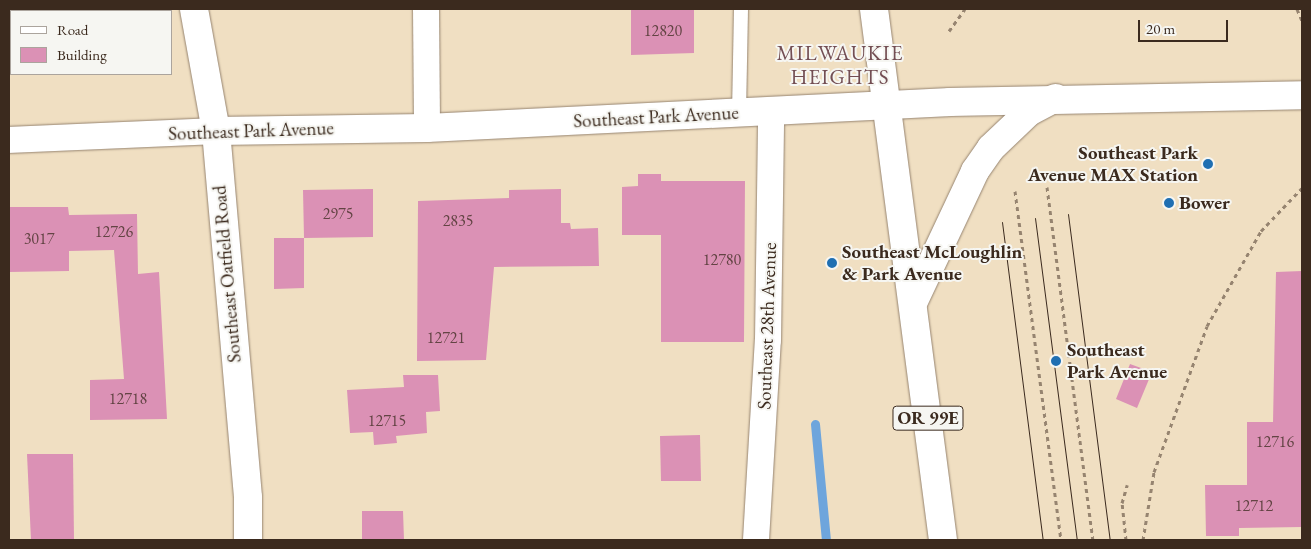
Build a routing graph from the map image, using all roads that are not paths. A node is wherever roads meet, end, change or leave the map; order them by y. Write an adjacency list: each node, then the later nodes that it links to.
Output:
1 (194, 9): 11 (main road, Southeast Oatfield Road)
2 (426, 9): 10 (street)
3 (741, 9): 9 (lane)
4 (874, 9): 7 (main road, OR 99E)
5 (1302, 95): 6 (main road, Southeast Park Avenue)
6 (1055, 98): 7 (main road, Southeast Park Avenue); 13 (main road)
7 (886, 104): 8 (main road, Southeast Park Avenue); 13 (main road, OR 99E)
8 (771, 112): 9 (main road, Southeast Park Avenue); 15 (street, Southeast 28th Avenue)
9 (738, 113): 10 (main road, Southeast Park Avenue)
10 (427, 128): 11 (main road, Southeast Park Avenue)
11 (216, 131): 12 (street, Southeast Park Avenue); 14 (main road, Southeast Oatfield Road)
12 (9, 140)
13 (913, 303): 16 (main road, OR 99E)
14 (248, 540)
15 (756, 540)
16 (943, 540)

